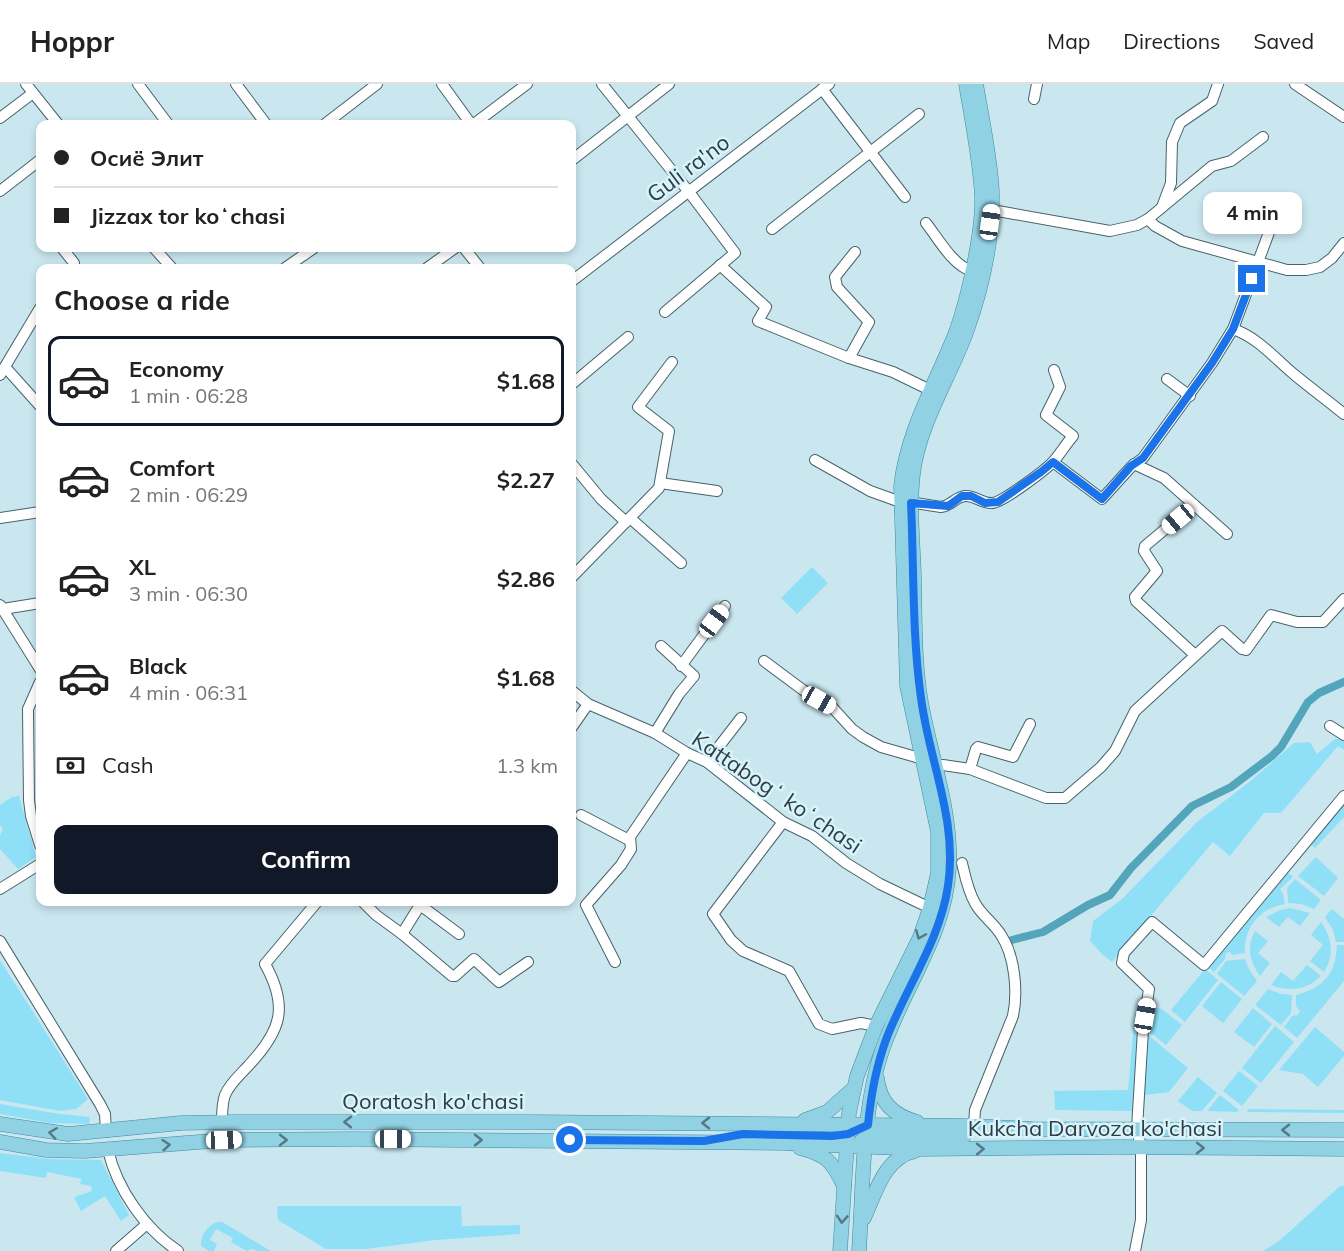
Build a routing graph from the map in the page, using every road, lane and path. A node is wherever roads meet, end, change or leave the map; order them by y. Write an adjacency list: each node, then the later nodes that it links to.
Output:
1 (138, 84): 21 (street)
2 (236, 84): 22 (street)
3 (377, 84): 23 (street)
4 (442, 84): 24 (street)
5 (527, 84): 25 (street)
6 (602, 84): 17 (street)
7 (669, 84): 17 (street)
8 (966, 84): 51 (main road)
9 (976, 84): 34 (main road)
10 (1037, 84): 15 (street)
11 (1218, 84): 33 (street)
12 (1295, 84): 18 (street)
13 (825, 87): 27 (street); 31 (street, Guli ra'no)
14 (30, 89): 19 (street); 20 (street)
15 (1034, 99)
16 (919, 114): 27 (street)
17 (628, 117): 28 (street); 31 (street)
18 (1344, 117)
19 (0, 118)
20 (55, 120)
21 (165, 120)
22 (263, 120)
23 (330, 120)
24 (470, 120)
25 (478, 120)
26 (1263, 137): 33 (street)
27 (871, 152): 32 (street); 38 (street)
28 (576, 157)
29 (36, 163): 30 (street)
30 (0, 191)
31 (689, 192): 50 (street); 52 (street, Guli ra'no)
32 (905, 197)
33 (1162, 207): 36 (street)
34 (992, 210): 36 (street); 73 (main road)
35 (1277, 212): 45 (street)
36 (1148, 219): 45 (street)
37 (926, 223): 51 (street)
38 (772, 229)
39 (1344, 243): 45 (street)
40 (158, 252): 46 (street)
41 (308, 252): 47 (street)
42 (449, 252): 48 (street)
43 (467, 252): 49 (street)
44 (855, 252): 57 (street)
45 (1260, 262): 55 (street)
46 (168, 264)
47 (291, 264)
48 (432, 264)
49 (477, 264)
50 (720, 265): 53 (street); 57 (street)
51 (972, 271): 63 (main road)
52 (576, 279)
53 (665, 312)
54 (36, 315): 60 (street)
55 (1233, 329): 64 (street); 66 (street)
56 (628, 337): 62 (street)
57 (849, 358): 63 (street)
58 (672, 362): 71 (street)
59 (1054, 370): 68 (street)
60 (3, 372): 65 (street)
61 (1167, 379): 64 (street)
62 (576, 381)
63 (930, 390): 73 (main road)
64 (1190, 396): 69 (street)
65 (36, 402)
66 (1344, 414)
67 (815, 460): 73 (street)
68 (1053, 462): 69 (street); 73 (street)
69 (1134, 464): 74 (street)
70 (576, 469): 77 (street)
71 (660, 483): 72 (street); 77 (street)
72 (717, 491)
73 (906, 502): 86 (main road)
74 (1194, 505): 78 (street); 87 (street)
75 (36, 513): 76 (street)
76 (0, 518)
77 (628, 520): 79 (street); 80 (street)
78 (1227, 534)
79 (681, 563)
80 (576, 573)
81 (1344, 599): 87 (street)
82 (36, 603): 84 (street)
83 (725, 606): 90 (street)
84 (2, 607): 89 (street)
85 (661, 646): 90 (street)
86 (911, 650): 101 (main road); 103 (main road)
87 (1194, 656): 104 (street)
88 (764, 661): 101 (street)
89 (36, 662)
90 (681, 666): 98 (street)
91 (36, 691): 108 (street)
92 (576, 694): 93 (street, Kattabogʻ koʻchasi)
93 (588, 704): 95 (street); 98 (street, Kattabogʻ koʻchasi)
94 (741, 718): 102 (street)
95 (576, 722)
96 (1030, 724): 104 (street)
97 (1330, 726): 99 (street)
98 (655, 733): 100 (street, Kattabogʻ koʻchasi)
99 (1344, 735)
100 (687, 753): 102 (street, Kattabogʻ koʻchasi); 109 (street)
101 (923, 755): 117 (main road)
102 (707, 762): 107 (street, Kattabogʻ koʻchasi)
103 (937, 767): 104 (street); 123 (main road)
104 (970, 768)
105 (1344, 796): 132 (street)
106 (581, 815): 109 (street)
107 (783, 822): 117 (street, Kattabogʻ koʻchasi); 124 (street)
108 (36, 832)
109 (629, 840): 122 (street)
110 (962, 863): 131 (street)
111 (36, 866): 112 (street)
112 (0, 889)
113 (313, 906): 127 (street)
114 (367, 906): 118 (street)
115 (419, 906): 118 (street)
116 (421, 906): 119 (street)
117 (930, 908): 123 (main road, one-way to 123)
118 (402, 934): 121 (street)
119 (459, 934)
120 (0, 941): 135 (street)
121 (528, 962)
122 (615, 962)
123 (891, 1009): 124 (main road); 125 (main road)
124 (876, 1026): 126 (main road)
125 (877, 1066): 130 (main road); 137 (main road)
126 (854, 1088): 129 (main road); 136 (main road)
127 (222, 1122): 129 (main road, Qoratosh ko'chasi, one-way to 127); 135 (main road, Qoratosh ko'chasi); 138 (main road)
128 (0, 1124): 135 (main road, Qoratosh ko'chasi, one-way to 128)
129 (785, 1124): 136 (main road, Qoratosh ko'chasi)
130 (930, 1126): 131 (main road, Kukcha Darvoza ko'chasi); 137 (main road, Kukcha Darvoza ko'chasi)
131 (974, 1126): 133 (main road, Kukcha Darvoza ko'chasi)
132 (1137, 1128): 133 (main road, Kukcha Darvoza ko'chasi); 134 (main road, Kukcha Darvoza ko'chasi, one-way to 132); 142 (street)
133 (1032, 1129): 137 (main road)
134 (1344, 1130)
135 (106, 1132): 145 (main road)
136 (848, 1134): 137 (main road, Kukcha Darvoza ko'chasi); 137 (main road, Qoratosh ko'chasi); 139 (main road); 141 (main road, Qoratosh ko'chasi); 146 (main road)
137 (867, 1137): 143 (main road, Kukcha Darvoza ko'chasi); 148 (main road)
138 (224, 1140): 139 (main road, Qoratosh ko'chasi, one-way to 139); 145 (main road, Qoratosh ko'chasi, one-way to 138)
139 (704, 1141): 141 (main road, Qoratosh ko'chasi)
140 (0, 1142): 145 (main road, Qoratosh ko'chasi)
141 (784, 1143): 146 (main road)
142 (1142, 1148): 143 (main road, Kukcha Darvoza ko'chasi, one-way to 142); 144 (main road, Kukcha Darvoza ko'chasi, one-way to 144); 153 (street)
143 (921, 1149): 148 (main road)
144 (1344, 1149)
145 (108, 1150): 147 (street)
146 (844, 1186): 151 (main road, one-way to 151)
147 (147, 1224): 149 (street); 150 (street)
148 (861, 1226): 152 (main road)
149 (116, 1251)
150 (178, 1251)
151 (840, 1251)
152 (859, 1251)
153 (1135, 1251)

